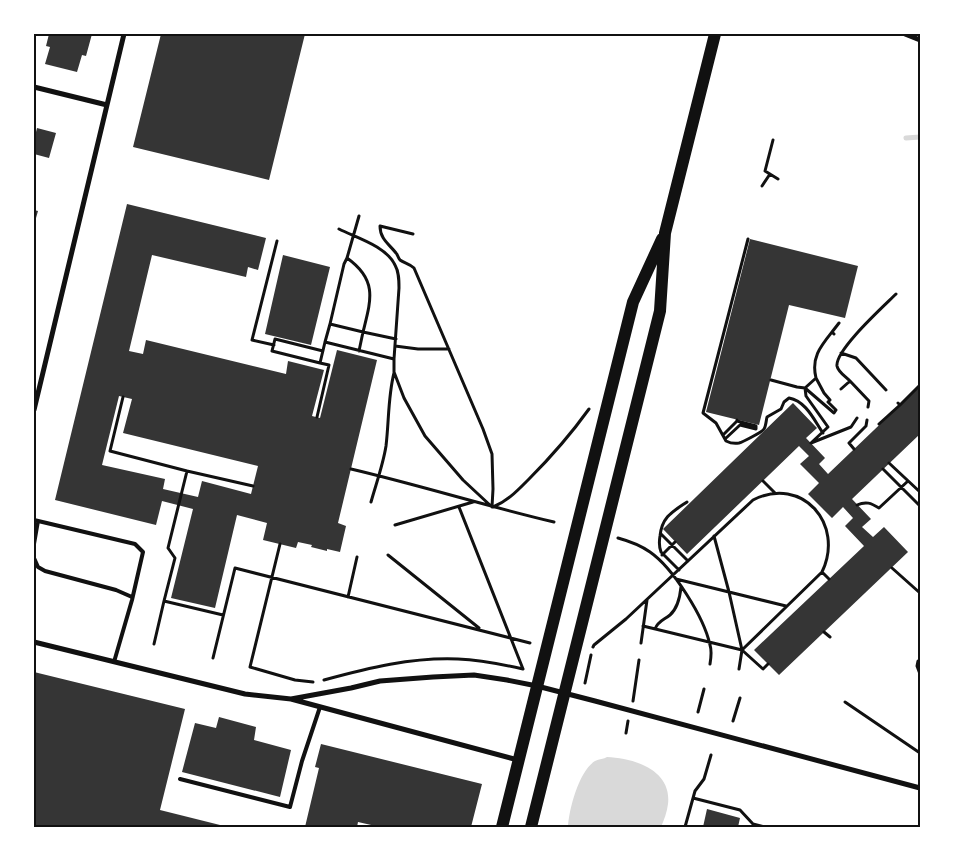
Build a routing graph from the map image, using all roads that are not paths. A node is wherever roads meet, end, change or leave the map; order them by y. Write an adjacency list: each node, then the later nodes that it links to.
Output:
1 (124, 34): 6 (street)
2 (714, 34): 7 (main road)
3 (905, 34): 4 (street)
4 (920, 40)
5 (34, 87): 6 (street)
6 (107, 105): 9 (street)
7 (665, 233): 17 (main road); 18 (main road)
8 (34, 380): 9 (street)
9 (40, 382): 10 (street)
10 (34, 410)
11 (36, 521): 12 (lane); 14 (lane)
12 (34, 544)
13 (34, 558): 14 (lane)
14 (132, 597): 16 (lane)
15 (34, 642): 16 (street)
16 (114, 662): 19 (street)
17 (537, 686): 18 (street); 19 (street); 21 (main road)
18 (564, 693): 23 (street); 25 (main road)
19 (291, 699): 20 (street)
20 (320, 707): 21 (street); 22 (lane)
21 (518, 760): 24 (main road)
22 (180, 778)
23 (920, 788)
24 (502, 827)
25 (531, 827)

